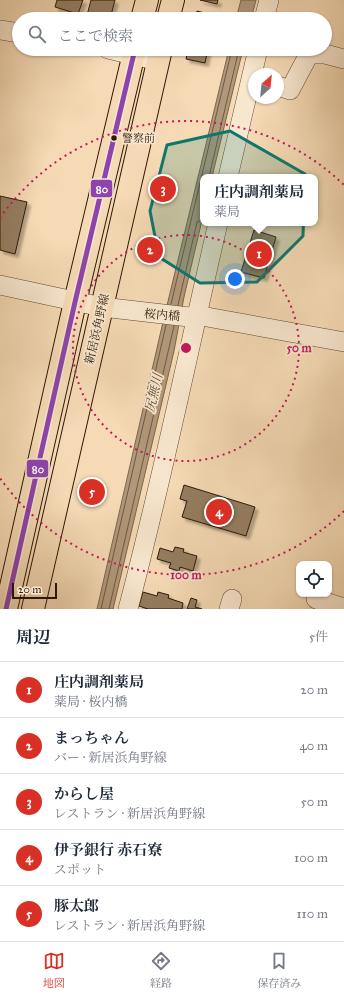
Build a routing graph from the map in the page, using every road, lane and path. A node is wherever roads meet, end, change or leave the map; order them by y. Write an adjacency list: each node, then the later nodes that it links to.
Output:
1 (146, 0): 4 (main road)
2 (173, 0): 5 (main road)
3 (269, 0): 6 (street)
4 (143, 12)
5 (170, 12)
6 (266, 12)
7 (0, 30): 8 (street)
8 (12, 32)
9 (134, 56): 21 (main road)
10 (160, 56): 22 (main road, 新居浜角野線)
11 (257, 56): 15 (street)
12 (308, 56): 16 (street)
13 (332, 56): 14 (street)
14 (344, 59)
15 (254, 68)
16 (284, 88)
17 (248, 95): 18 (street)
18 (229, 174)
19 (217, 226): 23 (street)
20 (0, 285): 21 (street, 桜内橋)
21 (75, 302): 22 (street, 桜内橋); 27 (main road)
22 (102, 307): 23 (street, 桜内橋); 28 (main road, 新居浜角野線)
23 (193, 316): 24 (street, 桜内橋); 29 (street)
24 (344, 342)
25 (316, 599): 26 (street)
26 (344, 608)
27 (6, 609)
28 (33, 609)
29 (128, 609)

